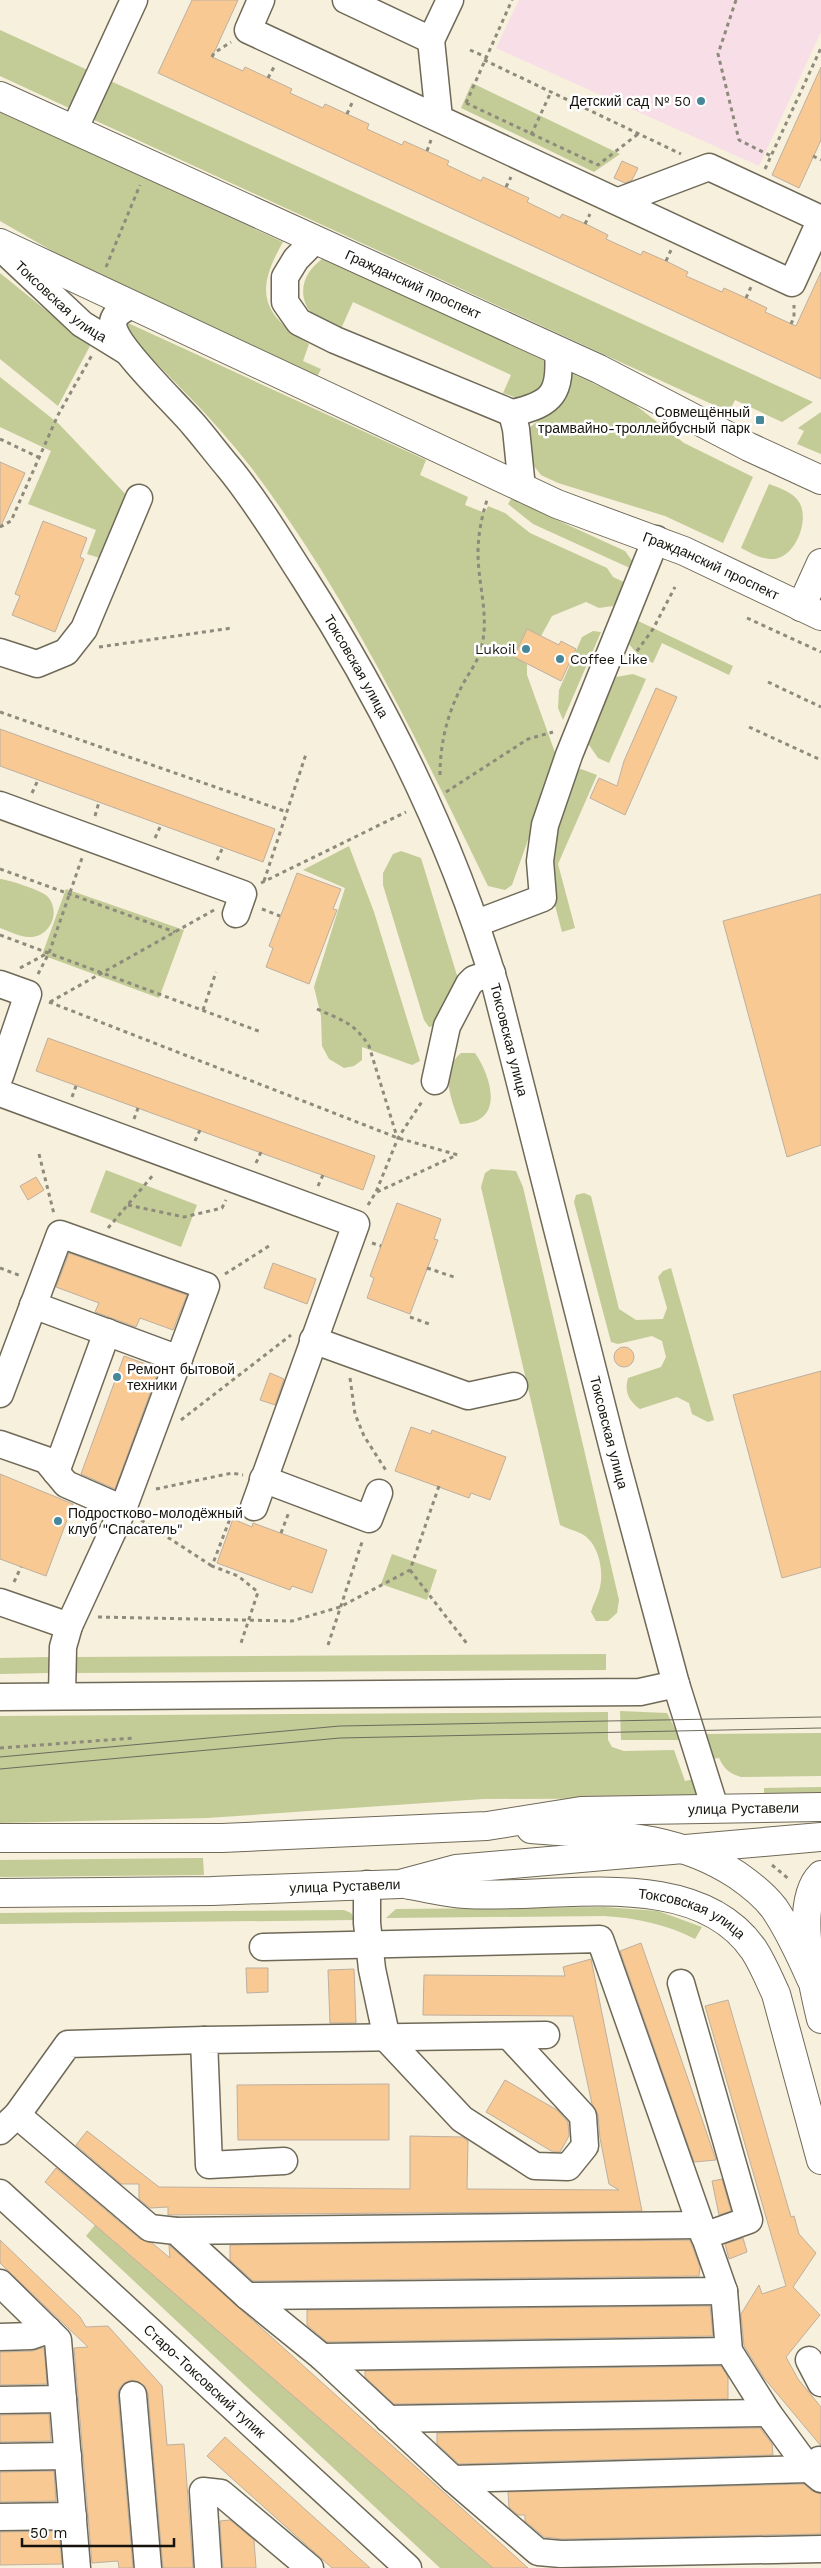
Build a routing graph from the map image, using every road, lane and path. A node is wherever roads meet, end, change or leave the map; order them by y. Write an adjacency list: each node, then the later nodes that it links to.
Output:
1 (134, 0): 13 (street)
2 (261, 0): 12 (street)
3 (346, 0): 7 (street)
4 (450, 0): 7 (street)
5 (512, 0): 10 (path)
6 (736, 0): 15 (path)
7 (431, 40): 12 (street)
8 (821, 48): 15 (path)
9 (470, 50): 10 (path)
10 (485, 59): 12 (path); 14 (path)
11 (0, 96): 13 (main road, Гражданский проспект)
12 (453, 116): 14 (path); 21 (street)
13 (74, 130): 18 (main road, Гражданский проспект)
14 (638, 134): 19 (path)
15 (771, 156): 20 (path)
16 (814, 156): 17 (path)
17 (821, 160)
18 (148, 164): 23 (main road, Гражданский проспект); 26 (path)
19 (708, 167): 20 (street); 21 (street)
20 (756, 188): 22 (street)
21 (619, 201): 22 (street)
22 (821, 219)
23 (315, 240): 30 (main road, Гражданский проспект); 31 (street)
24 (0, 244): 26 (main road, Гражданский проспект)
25 (0, 248): 28 (street, Токсовская улица)
26 (96, 289): 27 (main road, Гражданский проспект)
27 (131, 306): 29 (street, Токсовская улица); 35 (main road, Гражданский проспект)
28 (102, 337): 29 (street, Токсовская улица); 33 (path)
29 (127, 351): 63 (street, Токсовская улица)
30 (558, 351): 31 (street); 34 (main road, Гражданский проспект)
31 (512, 413): 35 (street)
32 (0, 439): 33 (path)
33 (40, 458): 38 (path)
34 (821, 480)
35 (522, 488): 39 (main road, Гражданский проспект)
36 (488, 497): 54 (path)
37 (139, 498): 45 (street)
38 (0, 527)
39 (656, 540): 41 (main road, Гражданский проспект); 63 (street)
40 (821, 563): 41 (main road)
41 (811, 611)
42 (747, 618): 46 (path)
43 (232, 628): 45 (path)
44 (0, 652): 45 (street)
45 (66, 652)
46 (821, 652)
47 (768, 682): 48 (path)
48 (821, 707)
49 (0, 712): 58 (path)
50 (749, 727): 53 (path)
51 (559, 730): 55 (path)
52 (306, 754): 58 (path)
53 (821, 760)
54 (440, 778)
55 (443, 784)
56 (0, 806): 59 (street)
57 (407, 811): 62 (path)
58 (287, 812): 62 (path)
59 (89, 838): 61 (path); 62 (street)
60 (0, 869): 61 (path)
61 (70, 894): 64 (path); 66 (path)
62 (248, 896): 64 (path)
63 (477, 922): 69 (street, Токсовская улица)
64 (175, 932): 67 (path)
65 (0, 935): 66 (path)
66 (49, 953): 67 (path); 70 (path); 71 (path)
67 (103, 972): 71 (path); 73 (path)
68 (216, 972): 73 (path)
69 (492, 973): 76 (street); 121 (street, Токсовская улица)
70 (8, 977): 71 (street)
71 (38, 998): 75 (street); 78 (path)
72 (317, 1009): 78 (path)
73 (203, 1010): 74 (path)
74 (261, 1032)
75 (0, 1076)
76 (435, 1081): 78 (path)
77 (0, 1092): 80 (street)
78 (398, 1138): 82 (path); 82 (path)
79 (39, 1154): 85 (path)
80 (170, 1156): 81 (street); 83 (path)
81 (239, 1181): 83 (path); 84 (street)
82 (376, 1192): 84 (path)
83 (128, 1204): 86 (path)
84 (356, 1224): 97 (street)
85 (60, 1234): 86 (street); 93 (street)
86 (93, 1246): 92 (street)
87 (269, 1246): 92 (path)
88 (0, 1268): 91 (path)
89 (427, 1268): 90 (path)
90 (454, 1277)
91 (28, 1279)
92 (206, 1286): 99 (street)
93 (33, 1305): 96 (street); 101 (street)
94 (410, 1317): 95 (path)
95 (432, 1326)
96 (107, 1332): 99 (street); 104 (street)
97 (304, 1336): 98 (street); 102 (path); 105 (street)
98 (351, 1354): 100 (street); 107 (path)
99 (179, 1359): 108 (street)
100 (514, 1386)
101 (0, 1394)
102 (177, 1424)
103 (0, 1444): 104 (street)
104 (56, 1472): 108 (street)
105 (264, 1479): 108 (path); 109 (street); 110 (street)
106 (439, 1486): 113 (path)
107 (380, 1493): 110 (street)
108 (125, 1502): 111 (path); 117 (street)
109 (254, 1507): 111 (path)
110 (370, 1519): 115 (path)
111 (212, 1566): 116 (path)
112 (20, 1567): 114 (path)
113 (410, 1570): 115 (path); 119 (path)
114 (5, 1604): 117 (street)
115 (340, 1607): 116 (path); 118 (path)
116 (247, 1620): 117 (path); 120 (path)
117 (72, 1621): 122 (street)
118 (328, 1645)
119 (468, 1645)
120 (240, 1646)
121 (676, 1684): 122 (street); 127 (street, Токсовская улица)
122 (62, 1696): 123 (street)
123 (0, 1697)
124 (134, 1738): 125 (path)
125 (0, 1748)
126 (821, 1807): 127 (main road, улица Руставели)
127 (715, 1808): 128 (main road, улица Руставели)
128 (487, 1826): 130 (main road, улица Руставели); 131 (main road, улица Руставели)
129 (821, 1837): 131 (main road, улица Руставели)
130 (0, 1838)
131 (686, 1849): 135 (main road, улица Руставели); 139 (main road)
132 (770, 1863): 133 (path)
133 (809, 1881): 139 (main road)
134 (367, 1884): 135 (main road, улица Руставели); 136 (main road, улица Руставели); 137 (street)
135 (400, 1884): 147 (main road, Токсовская улица)
136 (0, 1893)
137 (370, 1946): 138 (street); 144 (street); 150 (street)
138 (264, 1948)
139 (811, 1979): 141 (main road)
140 (681, 1983): 150 (street)
141 (821, 2019)
142 (546, 2035): 143 (street)
143 (509, 2036): 144 (street); 144 (street)
144 (387, 2039): 145 (street)
145 (204, 2040): 146 (street); 148 (street)
146 (8, 2123): 151 (street)
147 (821, 2160)
148 (284, 2161)
149 (0, 2193): 178 (street, Старо-Токсовский тупик)
150 (702, 2230): 151 (street); 153 (street)
151 (176, 2231): 154 (street)
152 (0, 2283): 155 (street)
153 (724, 2291): 154 (street); 157 (street)
154 (247, 2296): 158 (street)
155 (48, 2330): 156 (street); 162 (street)
156 (0, 2336)
157 (729, 2351): 158 (street); 164 (street)
158 (322, 2356): 165 (street)
159 (809, 2360): 160 (street)
160 (821, 2383)
161 (133, 2395): 175 (street)
162 (63, 2398): 163 (street); 166 (street)
163 (0, 2400)
164 (768, 2413): 165 (street); 168 (street)
165 (388, 2419): 169 (street)
166 (68, 2456): 167 (street); 171 (street)
167 (0, 2457)
168 (817, 2468): 169 (street)
169 (453, 2478): 173 (street)
170 (0, 2516): 171 (street)
171 (73, 2516): 174 (street)
172 (821, 2548): 173 (street)
173 (561, 2561)
174 (78, 2568)
175 (148, 2568)
176 (208, 2568): 177 (street)
177 (310, 2568)
178 (408, 2568)

